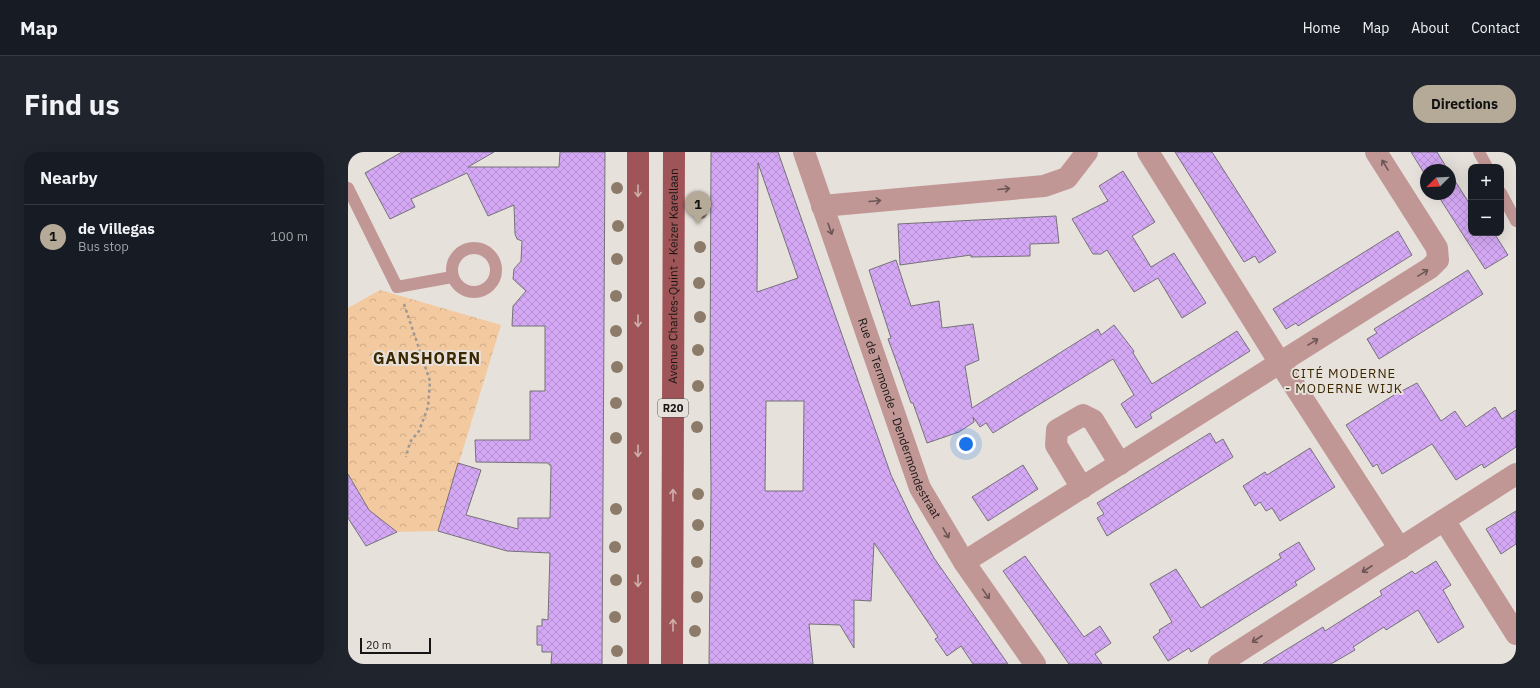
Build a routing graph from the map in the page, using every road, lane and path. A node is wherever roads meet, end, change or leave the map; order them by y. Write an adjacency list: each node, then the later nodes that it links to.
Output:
1 (638, 152): 24 (main road, one-way to 24)
2 (674, 152): 25 (main road, Avenue Charles-Quint - Keizer Karellaan / R20, one-way to 2)
3 (804, 152): 11 (street, Rue de Termonde - Dendermondestraat)
4 (1087, 152): 11 (street, one-way to 4)
5 (1148, 152): 15 (street)
6 (1376, 152): 15 (street, one-way to 6)
7 (1479, 152): 8 (lane)
8 (1485, 164)
9 (348, 188): 14 (lane)
10 (1504, 198): 12 (lane)
11 (822, 206): 22 (street, Rue de Termonde - Dendermondestraat, one-way to 22)
12 (1516, 220)
13 (452, 277): 14 (lane)
14 (397, 287): 16 (path)
15 (1280, 363): 17 (street); 21 (street)
16 (406, 457)
17 (1120, 464): 19 (street); 19 (street)
18 (1516, 474): 20 (street)
19 (1082, 488): 22 (street)
20 (1444, 520): 21 (street); 23 (street)
21 (1400, 548): 27 (street, one-way to 27)
22 (964, 562): 26 (street, Rue de Termonde - Dendermondestraat, one-way to 26)
23 (1516, 634)
24 (638, 664)
25 (672, 664)
26 (1034, 664)
27 (1219, 664)

